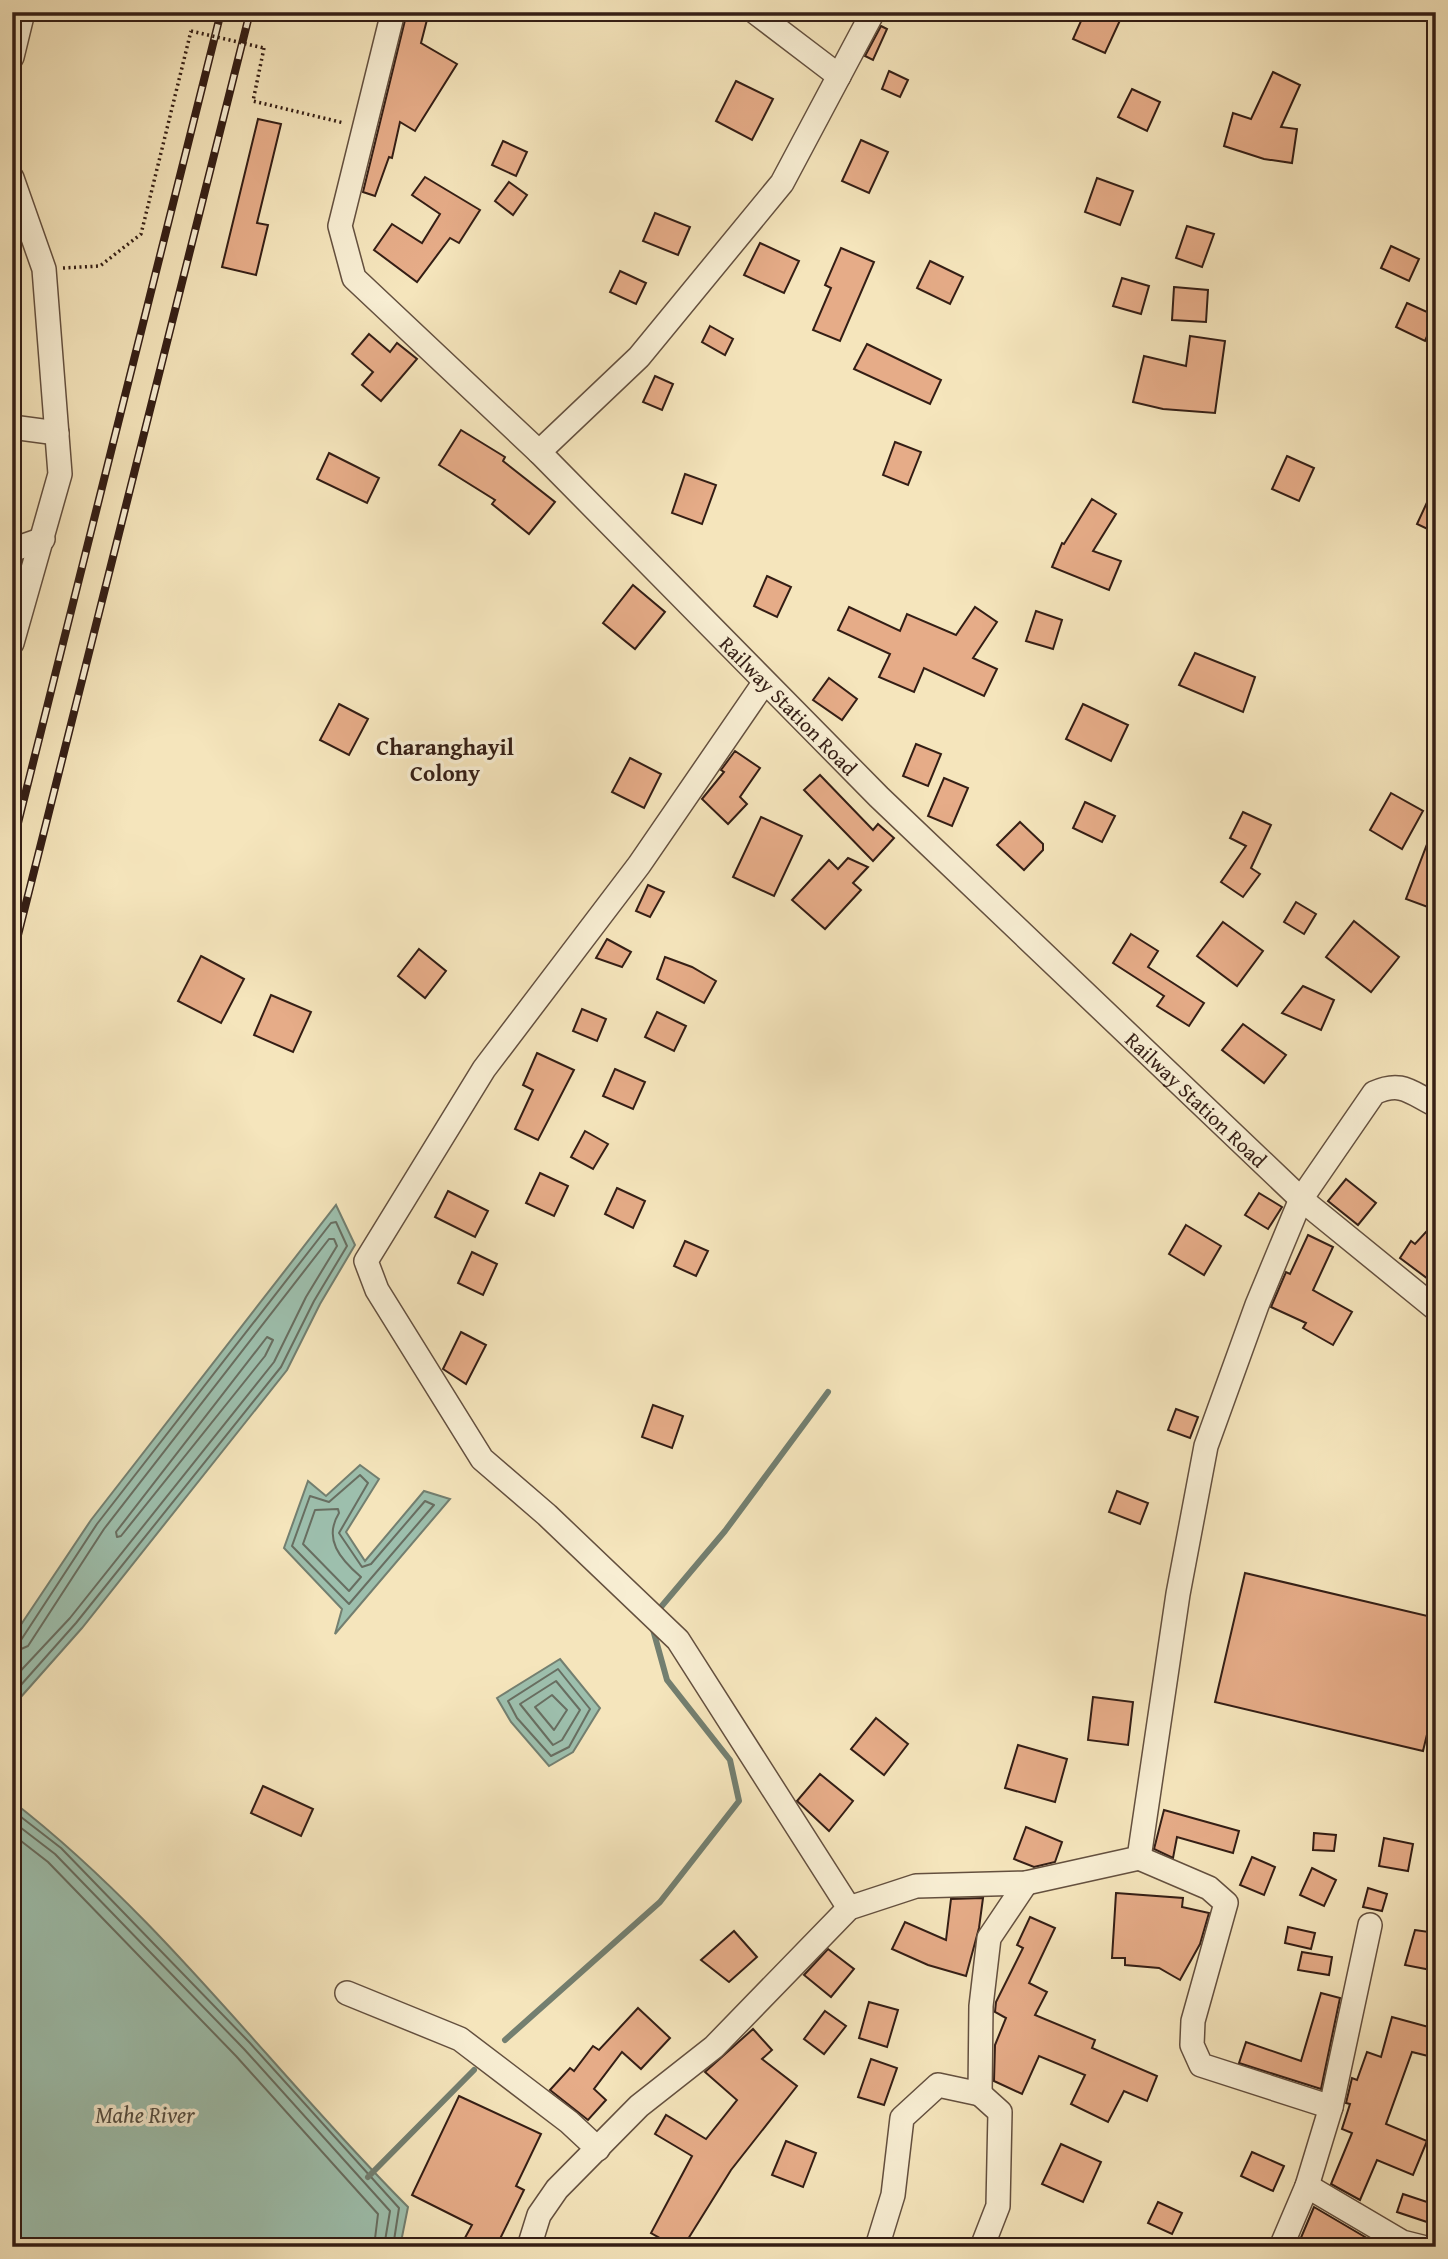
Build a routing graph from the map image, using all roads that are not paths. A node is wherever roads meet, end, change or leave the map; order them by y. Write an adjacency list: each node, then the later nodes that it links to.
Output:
1 (23, 12): 5 (street)
2 (393, 12): 10 (street, Railway Station Road)
3 (755, 12): 6 (street)
4 (873, 12): 6 (street)
5 (12, 57)
6 (839, 76): 10 (street)
7 (12, 178): 9 (street)
8 (12, 427): 9 (street)
9 (57, 433): 11 (street)
10 (539, 452): 14 (street, Railway Station Road)
11 (43, 539): 12 (street); 13 (street)
12 (12, 550)
13 (12, 643)
14 (764, 683): 16 (street, Railway Station Road); 20 (street)
15 (1436, 1105): 16 (street)
16 (1301, 1199): 17 (street, Railway Station Road); 18 (street)
17 (1436, 1309)
18 (1139, 1858): 19 (street); 24 (street)
19 (1026, 1883): 20 (street); 23 (street)
20 (849, 1908): 25 (street)
21 (1370, 1925): 24 (street)
22 (347, 1993): 25 (street)
23 (980, 2094): 28 (street); 29 (street)
24 (1331, 2108): 26 (street)
25 (598, 2149): 27 (street)
26 (1307, 2186): 30 (street); 31 (street)
27 (529, 2247)
28 (877, 2247)
29 (982, 2247)
30 (1281, 2247)
31 (1422, 2247)

